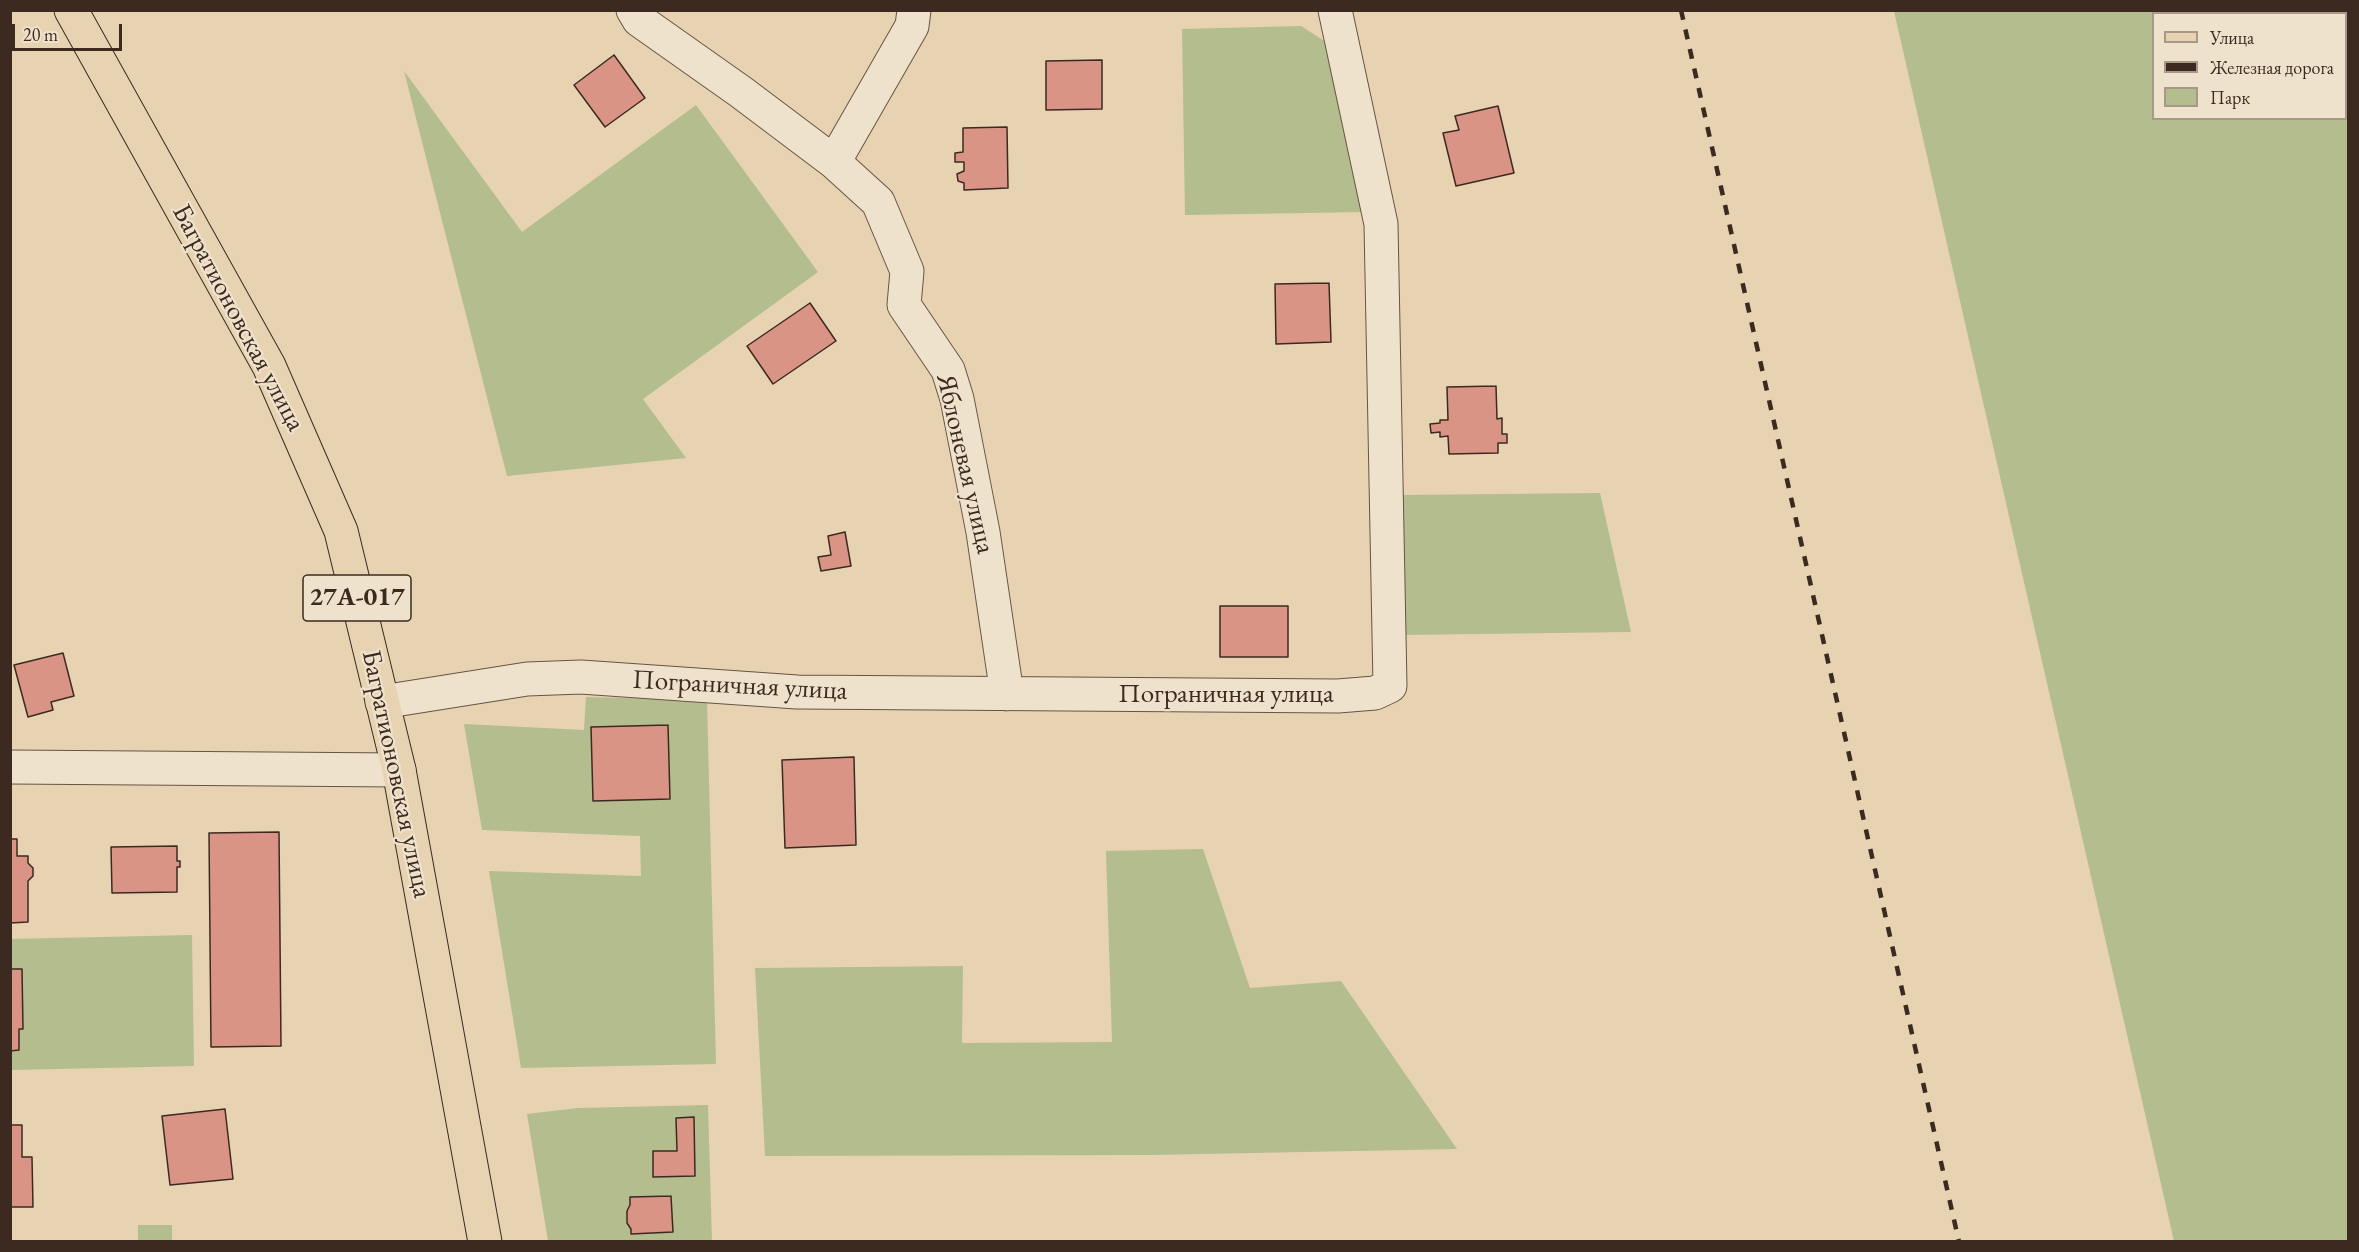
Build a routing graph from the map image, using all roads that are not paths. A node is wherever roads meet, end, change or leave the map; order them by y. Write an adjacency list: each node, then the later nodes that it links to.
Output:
1 (71, 10): 7 (main road, Багратионовская улица / 27А-017)
2 (633, 10): 5 (street, Яблоневая улица)
3 (914, 10): 5 (street)
4 (1335, 10): 6 (street, Пограничная улица)
5 (834, 162): 6 (street, Яблоневая улица)
6 (1007, 694): 7 (street, Пограничная улица)
7 (382, 702): 9 (main road, Багратионовская улица / 27А-017)
8 (10, 767): 9 (street)
9 (399, 770): 10 (main road, Багратионовская улица / 27А-017)
10 (485, 1242)

